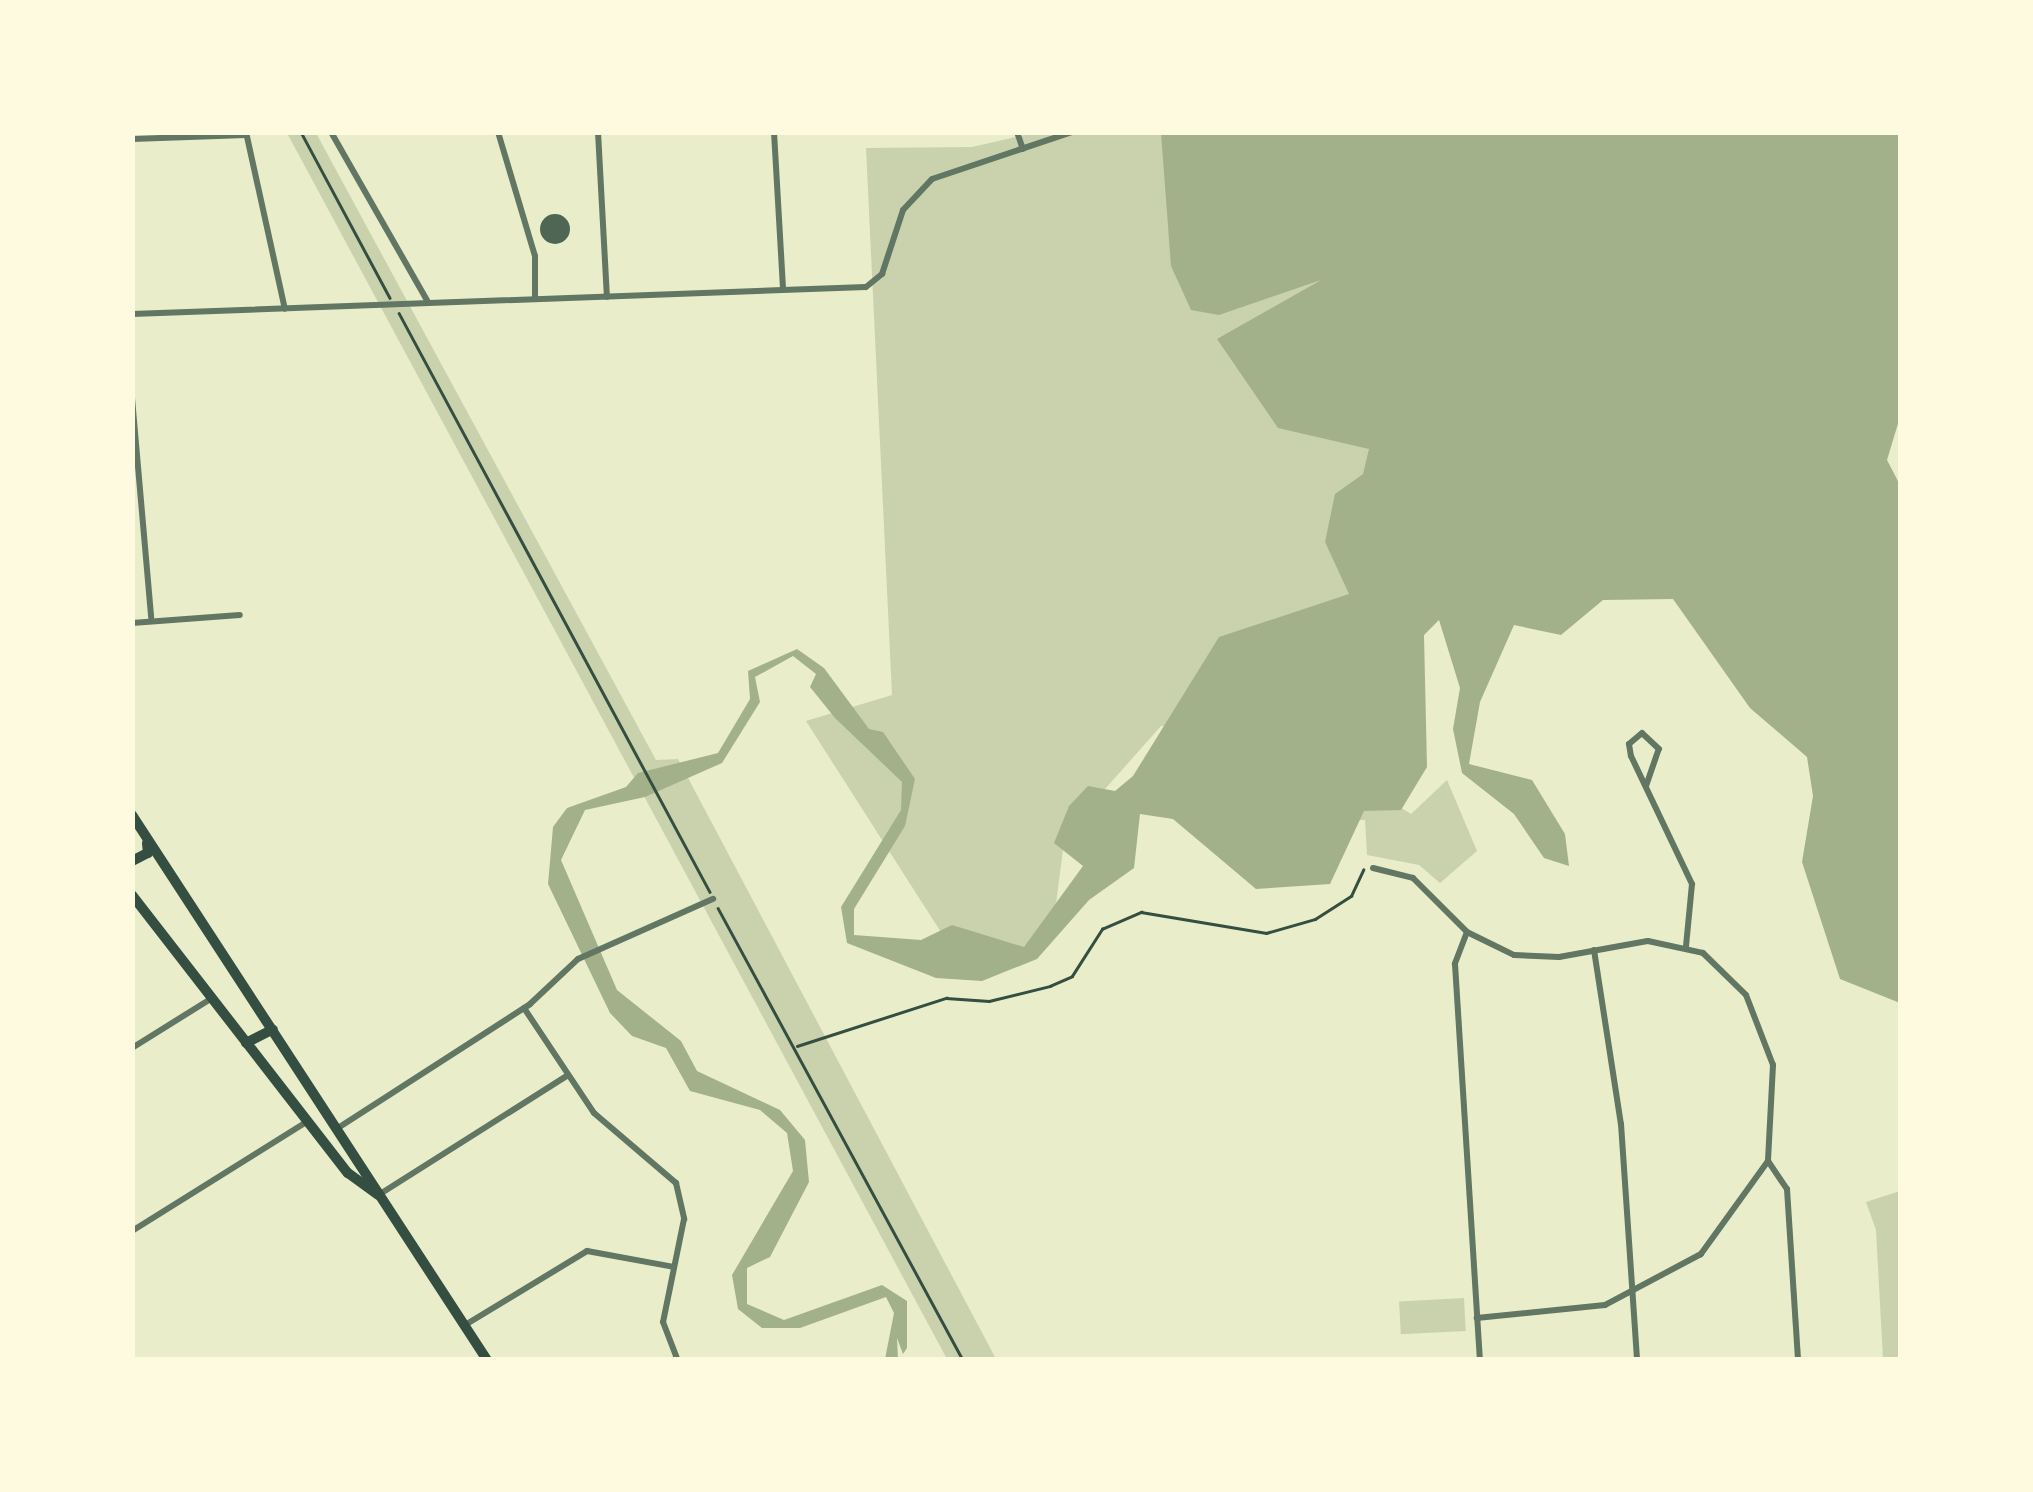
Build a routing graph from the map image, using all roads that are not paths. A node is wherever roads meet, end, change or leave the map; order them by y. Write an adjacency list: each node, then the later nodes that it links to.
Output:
1 (331, 132): 13 (street)
2 (498, 132): 12 (street)
3 (598, 132): 11 (street)
4 (774, 132): 10 (street)
5 (1018, 132): 9 (street)
6 (1072, 132): 9 (street)
7 (246, 134): 8 (street); 14 (street)
8 (132, 139)
9 (1023, 149): 10 (street)
10 (782, 290): 11 (street)
11 (606, 297): 12 (street)
12 (535, 300): 13 (street)
13 (429, 303): 14 (street)
14 (285, 309): 15 (street)
15 (132, 314)
16 (132, 398): 18 (street)
17 (240, 614): 18 (street)
18 (150, 617): 19 (street)
19 (132, 623)
20 (1646, 786): 20 (street); 28 (street)
21 (132, 815): 22 (main road)
22 (146, 837): 23 (main road); 32 (main road)
23 (132, 861)
24 (1378, 868): 27 (street)
25 (132, 894): 30 (main road)
26 (713, 898): 31 (street)
27 (1468, 932): 29 (street); 43 (street)
28 (1686, 946): 29 (street); 38 (street)
29 (1594, 950): 42 (street)
30 (212, 998): 33 (main road); 34 (street)
31 (524, 1008): 35 (street); 37 (street)
32 (272, 1029): 33 (main road); 37 (main road)
33 (246, 1042): 36 (main road)
34 (132, 1048)
35 (567, 1076): 39 (street); 41 (street)
36 (308, 1121): 39 (main road); 40 (street)
37 (341, 1126): 39 (main road)
38 (1768, 1161): 42 (street); 49 (street)
39 (378, 1195): 44 (main road)
40 (132, 1231)
41 (674, 1266): 44 (street); 45 (street)
42 (1633, 1295): 43 (street); 48 (street)
43 (1478, 1318): 47 (street)
44 (465, 1325): 46 (main road)
45 (677, 1358)
46 (487, 1360)
47 (1480, 1360)
48 (1637, 1360)
49 (1798, 1360)

